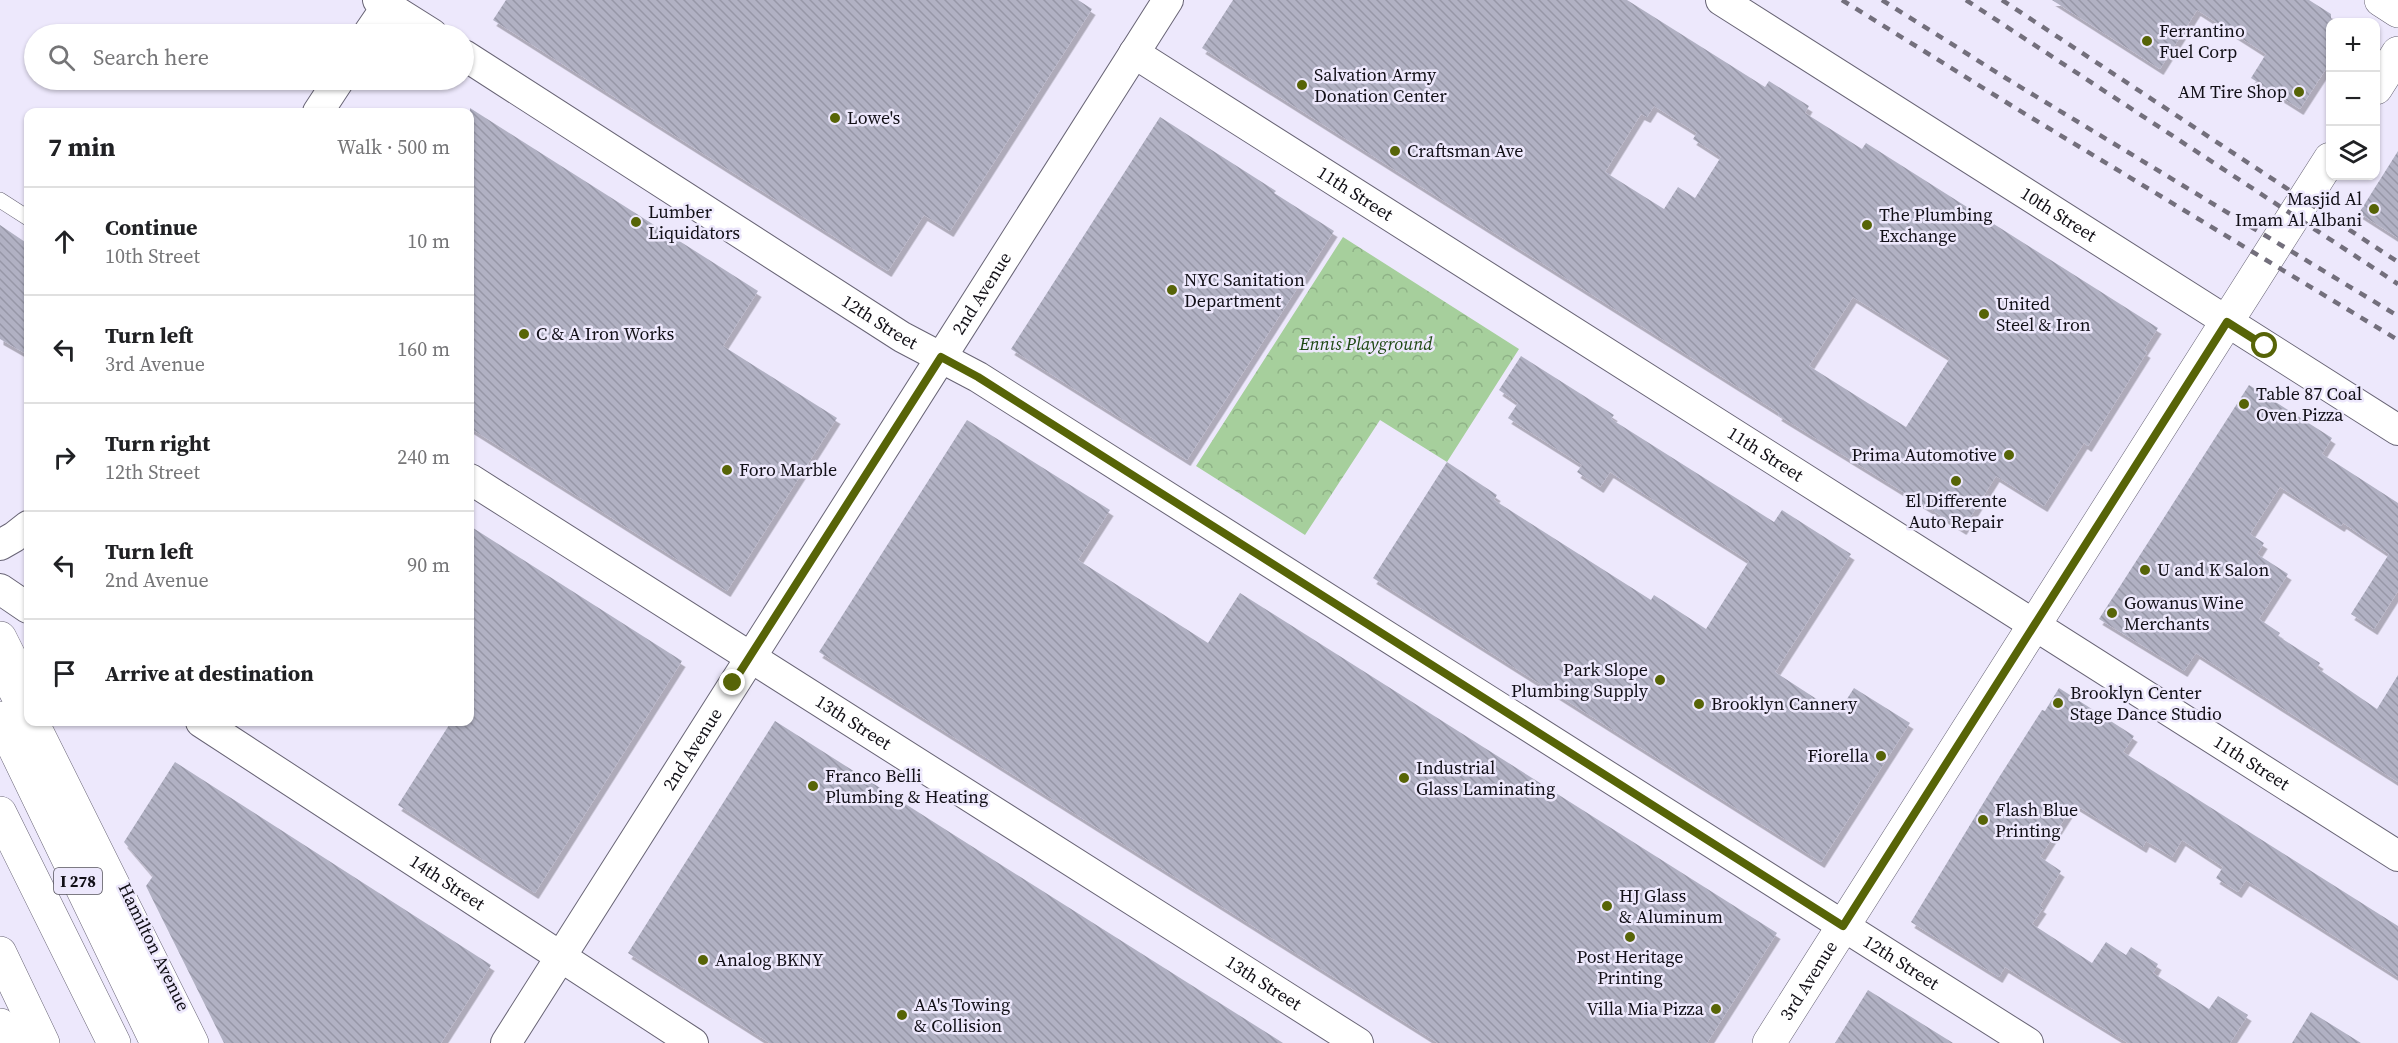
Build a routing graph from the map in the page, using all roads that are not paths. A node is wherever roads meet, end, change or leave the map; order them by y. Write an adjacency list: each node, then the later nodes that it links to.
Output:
1 (1168, 0): 8 (street, 2nd Avenue)
2 (1721, 0): 17 (street, 10th Street)
3 (2381, 0): 5 (main road)
4 (385, 2): 6 (street); 7 (street)
5 (2398, 11)
6 (373, 24)
7 (417, 24)
8 (1134, 53): 18 (street, 2nd Avenue); 25 (street, 11th Street)
9 (2398, 53): 11 (main road)
10 (474, 61): 18 (street, 12th Street)
11 (2380, 82)
12 (332, 90): 13 (street)
13 (321, 108)
14 (2326, 167): 17 (main road, 3rd Avenue)
15 (0, 200): 16 (lane)
16 (24, 215)
17 (2227, 322): 19 (street, 10th Street); 25 (main road, 3rd Avenue)
18 (941, 357): 27 (street, 2nd Avenue); 37 (street, 12th Street)
19 (2398, 430)
20 (474, 482): 27 (street, 13th Street)
21 (24, 529): 22 (street)
22 (0, 545)
23 (0, 589): 24 (street)
24 (24, 605)
25 (2035, 625): 36 (street, 11th Street); 37 (main road, 3rd Avenue)
26 (0, 638): 29 (main road)
27 (751, 656): 39 (street, 2nd Avenue); 49 (street, 13th Street)
28 (0, 662): 30 (main road)
29 (24, 688)
30 (24, 707)
31 (0, 718): 44 (main road, I 278)
32 (34, 726): 45 (main road)
33 (43, 726): 46 (main road, Hamilton Avenue)
34 (207, 726): 39 (street, 14th Street)
35 (0, 813): 43 (main road, I 278)
36 (2398, 856)
37 (1843, 926): 50 (main road, 3rd Avenue); 51 (street, 12th Street)
38 (0, 953): 42 (main road)
39 (559, 957): 47 (street, 2nd Avenue); 48 (street, 14th Street)
40 (0, 1025): 41 (main road)
41 (9, 1043)
42 (43, 1043)
43 (114, 1043)
44 (157, 1043)
45 (192, 1043)
46 (202, 1043)
47 (506, 1043)
48 (693, 1043)
49 (1358, 1043)
50 (1769, 1043)
51 (2028, 1043)

